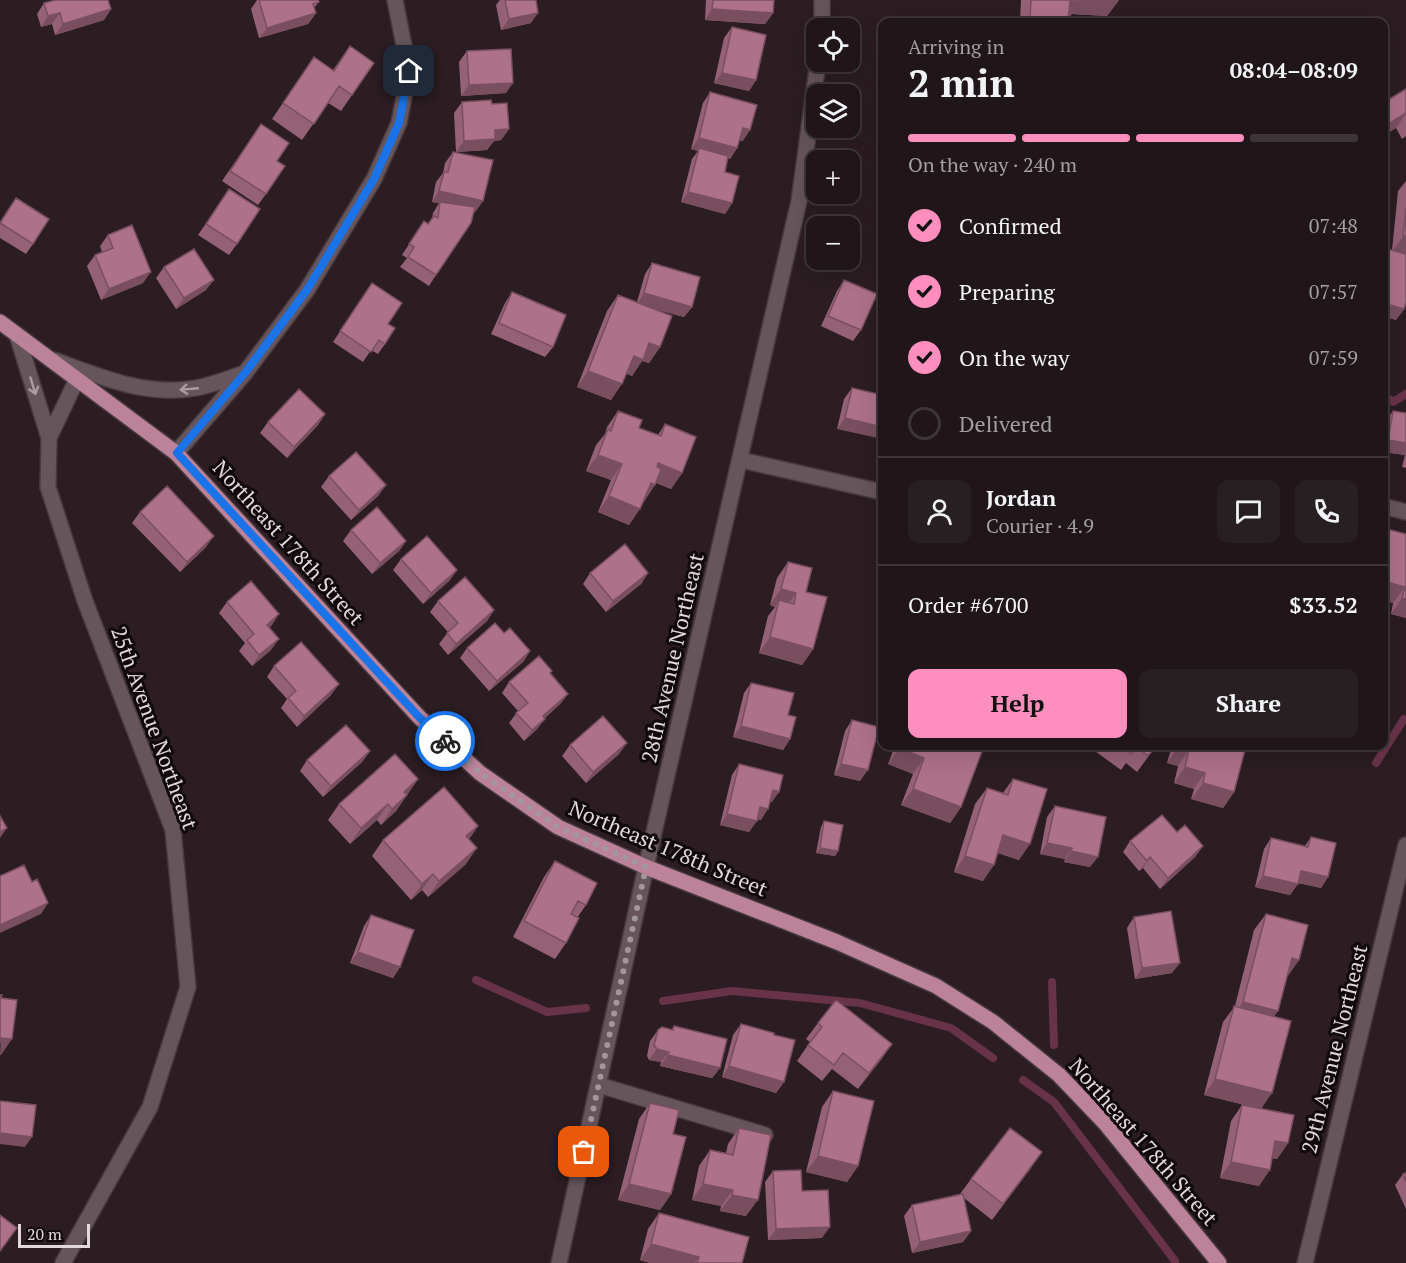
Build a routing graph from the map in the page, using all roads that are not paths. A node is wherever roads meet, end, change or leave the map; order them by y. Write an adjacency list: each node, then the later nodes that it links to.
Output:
1 (395, 0): 8 (street)
2 (822, 0): 3 (street)
3 (822, 18)
4 (817, 72): 12 (street, 28th Avenue Northeast)
5 (0, 322): 6 (main road, Northeast 178th Street)
6 (17, 335): 7 (main road, Northeast 178th Street); 10 (street, 25th Avenue Northeast, one-way to 10)
7 (49, 359): 8 (street, one-way to 7); 9 (main road, Northeast 178th Street)
8 (245, 373): 11 (street)
9 (77, 379): 10 (street, 25th Avenue Northeast); 11 (main road, Northeast 178th Street)
10 (49, 438): 20 (street, 25th Avenue Northeast)
11 (177, 453): 17 (main road, Northeast 178th Street)
12 (741, 460): 13 (street); 17 (street, 28th Avenue Northeast)
13 (878, 491)
14 (1388, 507): 15 (street)
15 (1406, 512)
16 (1406, 845): 23 (street, 29th Avenue Northeast)
17 (646, 867): 18 (street, 28th Avenue Northeast); 22 (main road, Northeast 178th Street)
18 (599, 1085): 19 (street); 21 (street, 28th Avenue Northeast)
19 (765, 1135)
20 (63, 1263)
21 (559, 1263)
22 (1219, 1263)
23 (1305, 1263)

